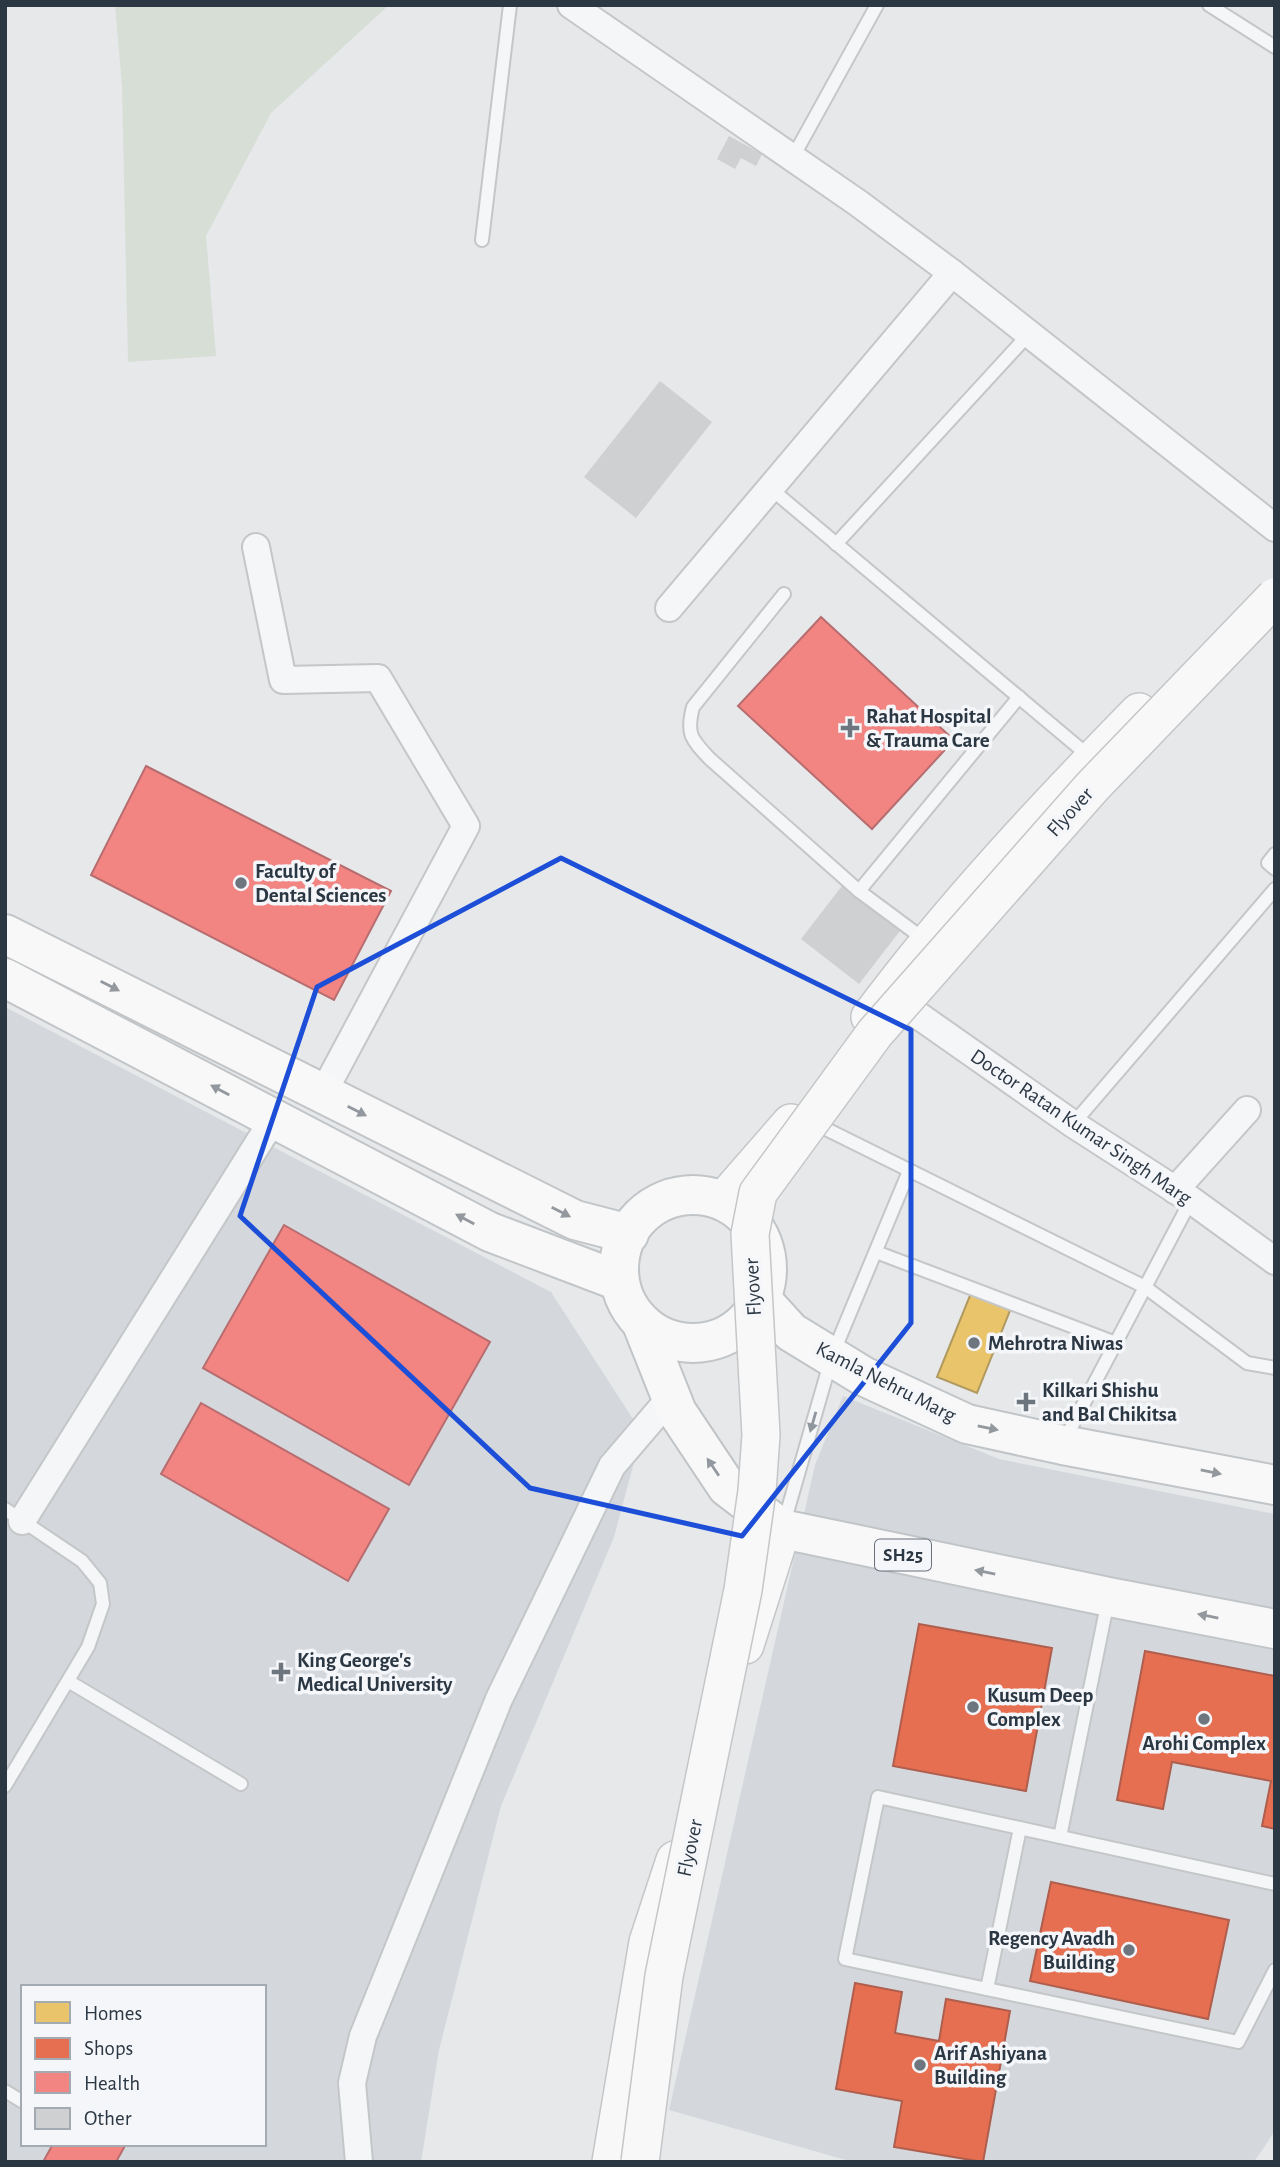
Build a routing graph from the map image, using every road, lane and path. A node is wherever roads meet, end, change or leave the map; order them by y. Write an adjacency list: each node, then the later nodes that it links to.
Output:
1 (510, 5): 7 (lane)
2 (571, 5): 6 (street)
3 (877, 5): 6 (lane)
4 (1209, 5): 5 (lane)
5 (1275, 47)
6 (793, 157): 8 (street)
7 (482, 240)
8 (952, 273): 9 (street); 10 (street)
9 (1029, 334): 11 (street); 12 (lane)
10 (770, 488): 12 (lane); 16 (street)
11 (1275, 528)
12 (836, 544): 17 (lane)
13 (256, 547): 29 (street)
14 (784, 594): 22 (lane)
15 (1272, 596): 18 (main road); 27 (main road); 67 (main road, Flyover, bridge)
16 (669, 608)
17 (1018, 697): 18 (lane); 22 (lane)
18 (1093, 760): 24 (main road)
19 (1275, 854): 20 (lane)
20 (1275, 869)
21 (1275, 889): 32 (lane)
22 (859, 891): 24 (lane)
23 (5, 934): 25 (main road)
24 (928, 942): 27 (main road)
25 (74, 968): 28 (main road); 29 (main road, one-way to 29)
26 (5, 978): 28 (main road)
27 (898, 1004): 32 (street, Doctor Ratan Kumar Singh Marg); 33 (main road); 36 (main road)
28 (58, 1006): 31 (main road, one-way to 28)
29 (323, 1093): 37 (main road, one-way to 37)
30 (1247, 1110): 35 (street)
31 (274, 1118): 41 (main road, one-way to 31); 51 (street)
32 (1073, 1124): 35 (street, Doctor Ratan Kumar Singh Marg)
33 (824, 1128): 34 (lane); 38 (main road)
34 (909, 1171): 39 (lane); 42 (lane)
35 (1183, 1195): 40 (street, Doctor Ratan Kumar Singh Marg); 42 (lane)
36 (723, 1201): 37 (main road); 38 (main road)
37 (629, 1234): 41 (main road)
38 (762, 1242): 43 (main road)
39 (876, 1252): 45 (lane); 46 (lane)
40 (1275, 1261)
41 (619, 1281): 44 (main road)
42 (1145, 1287): 45 (lane); 47 (lane)
43 (761, 1299): 44 (main road); 46 (main road, Kamla Nehru Marg)
44 (642, 1324): 48 (main road, SH25)
45 (1116, 1343): 49 (lane)
46 (832, 1356): 49 (main road, Kamla Nehru Marg, one-way to 49); 52 (lane, one-way to 52)
47 (1275, 1368)
48 (671, 1397): 52 (main road, SH25, one-way to 48); 65 (street)
49 (1063, 1445): 50 (main road, Kamla Nehru Marg, one-way to 50)
50 (1275, 1485)
51 (14, 1515): 55 (lane)
52 (782, 1530): 53 (main road, SH25, one-way to 52); 66 (main road)
53 (1109, 1597): 54 (main road, SH25, one-way to 53); 59 (lane)
54 (1275, 1629)
55 (68, 1681): 56 (lane); 57 (lane)
56 (241, 1784)
57 (5, 1786)
58 (1020, 1828): 59 (lane); 62 (lane); 62 (lane)
59 (1060, 1837): 60 (lane)
60 (1275, 1884)
61 (1275, 1970): 62 (lane)
62 (987, 1989)
63 (5, 2091): 64 (lane)
64 (21, 2101)
65 (359, 2162)
66 (611, 2162)
67 (640, 2162)

